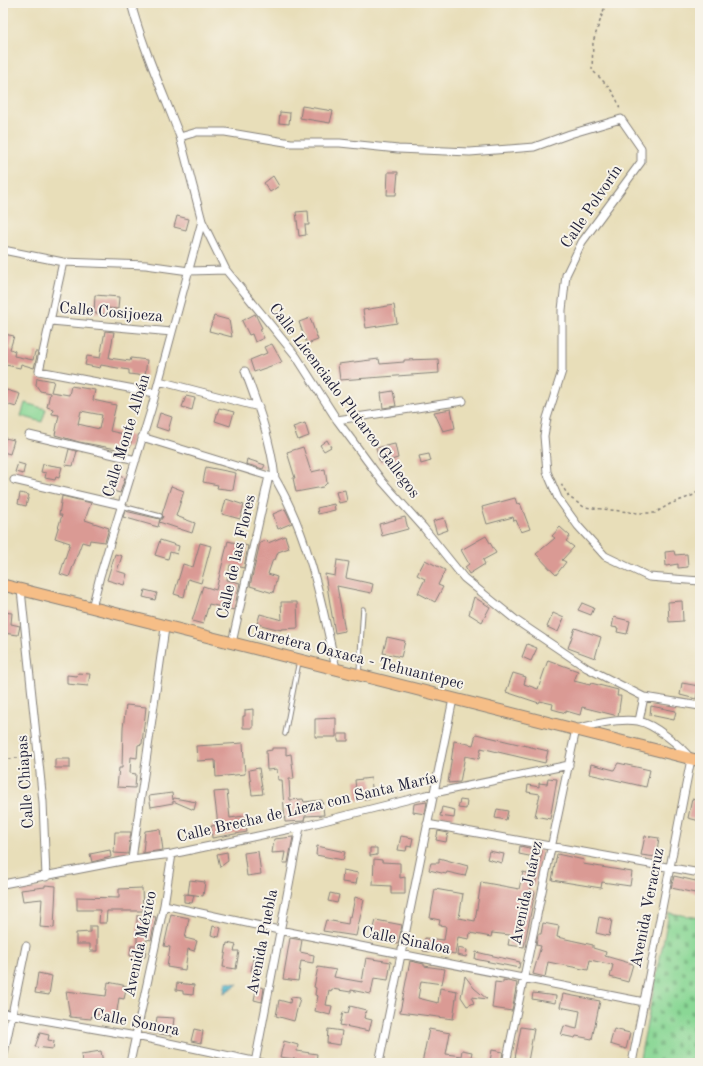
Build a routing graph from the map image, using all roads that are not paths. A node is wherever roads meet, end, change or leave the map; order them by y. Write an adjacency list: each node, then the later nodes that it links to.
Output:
1 (131, 3): 2 (street, Calle Licenciado Plutarco Gallegos)
2 (180, 137): 3 (street, Calle Licenciado Plutarco Gallegos); 23 (street, Calle Polvorín)
3 (202, 221): 6 (street, Calle Licenciado Plutarco Gallegos); 7 (street, Calle Monte Albán)
4 (3, 250): 5 (street)
5 (63, 262): 7 (street); 8 (street)
6 (226, 270): 7 (street); 15 (street, Calle Licenciado Plutarco Gallegos)
7 (189, 271): 9 (street, Calle Monte Albán)
8 (51, 321): 9 (street, Calle Cosijoeza); 12 (street, Calle Cosijoeza)
9 (172, 332): 11 (street, Calle Monte Albán)
10 (245, 371): 14 (street, Calle de las Flores)
11 (159, 381): 12 (street, Calle Monte Albán); 14 (street)
12 (155, 393): 17 (street, Calle Monte Albán)
13 (463, 401): 15 (street)
14 (259, 407): 19 (street, Calle de las Flores)
15 (338, 420): 33 (street, Calle Licenciado Plutarco Gallegos)
16 (29, 435): 18 (street)
17 (142, 437): 18 (street, Calle Monte Albán); 19 (street, Calle de las Flores)
18 (136, 460): 21 (street, Calle Monte Albán)
19 (272, 477): 29 (street, Calle de las Flores); 31 (street, Calle de las Flores)
20 (14, 480): 21 (street)
21 (121, 505): 22 (lane); 26 (street, Calle Monte Albán)
22 (160, 516)
23 (700, 581)
24 (3, 586): 25 (main road, Carretera Oaxaca - Tehuantepec)
25 (22, 590): 26 (main road, Carretera Oaxaca - Tehuantepec); 49 (street, Calle Chiapas)
26 (92, 608): 28 (main road, Carretera Oaxaca - Tehuantepec)
27 (363, 609): 32 (lane)
28 (165, 628): 29 (main road, Carretera Oaxaca - Tehuantepec); 46 (street)
29 (232, 643): 30 (main road, Carretera Oaxaca - Tehuantepec)
30 (299, 660): 31 (main road, Carretera Oaxaca - Tehuantepec); 38 (lane)
31 (336, 669): 32 (main road, Carretera Oaxaca - Tehuantepec)
32 (359, 675): 34 (main road, Carretera Oaxaca - Tehuantepec)
33 (644, 697): 35 (street, Calle Licenciado Plutarco Gallegos); 36 (street)
34 (453, 699): 37 (main road, Carretera Oaxaca - Tehuantepec); 41 (street)
35 (700, 706)
36 (639, 721): 37 (street); 39 (street)
37 (576, 729): 39 (main road, Carretera Oaxaca - Tehuantepec); 40 (street, Avenida Juárez)
38 (285, 734)
39 (695, 760): 47 (street, Avenida Veracruz)
40 (569, 764): 41 (street, Calle Brecha de Lieza con Santa María); 44 (street, Avenida Juárez)
41 (434, 792): 42 (street); 43 (street, Calle Brecha de Lieza con Santa María)
42 (427, 824): 44 (street); 54 (street)
43 (300, 827): 45 (street, Calle Brecha de Lieza con Santa María); 52 (street, Avenida Puebla)
44 (552, 846): 47 (street); 55 (street, Avenida Juárez)
45 (172, 854): 46 (street, Calle Brecha de Lieza con Santa María); 51 (street, Avenida México)
46 (132, 859): 49 (street, Calle Brecha de Lieza con Santa María)
47 (669, 866): 48 (street); 56 (street, Avenida Veracruz)
48 (700, 873)
49 (46, 877): 50 (street, Calle Brecha de Lieza con Santa María)
50 (3, 884)
51 (164, 905): 52 (street, Calle Sinaloa); 59 (street, Avenida México)
52 (279, 930): 54 (street, Calle Sinaloa); 61 (street, Avenida Puebla)
53 (26, 946): 58 (street)
54 (401, 954): 55 (street, Calle Sinaloa); 64 (street)
55 (524, 978): 56 (street, Calle Sinaloa); 65 (street, Avenida Juárez)
56 (644, 1002): 66 (street, Avenida Veracruz)
57 (3, 1013): 58 (street, Calle Sonora)
58 (12, 1015): 59 (street, Calle Sonora); 60 (street)
59 (136, 1036): 61 (street, Calle Sonora); 62 (street, Avenida México)
60 (3, 1058)
61 (255, 1062): 63 (street, Calle Sonora)
62 (130, 1063)
63 (264, 1063)
64 (379, 1063)
65 (506, 1063)
66 (632, 1063)

